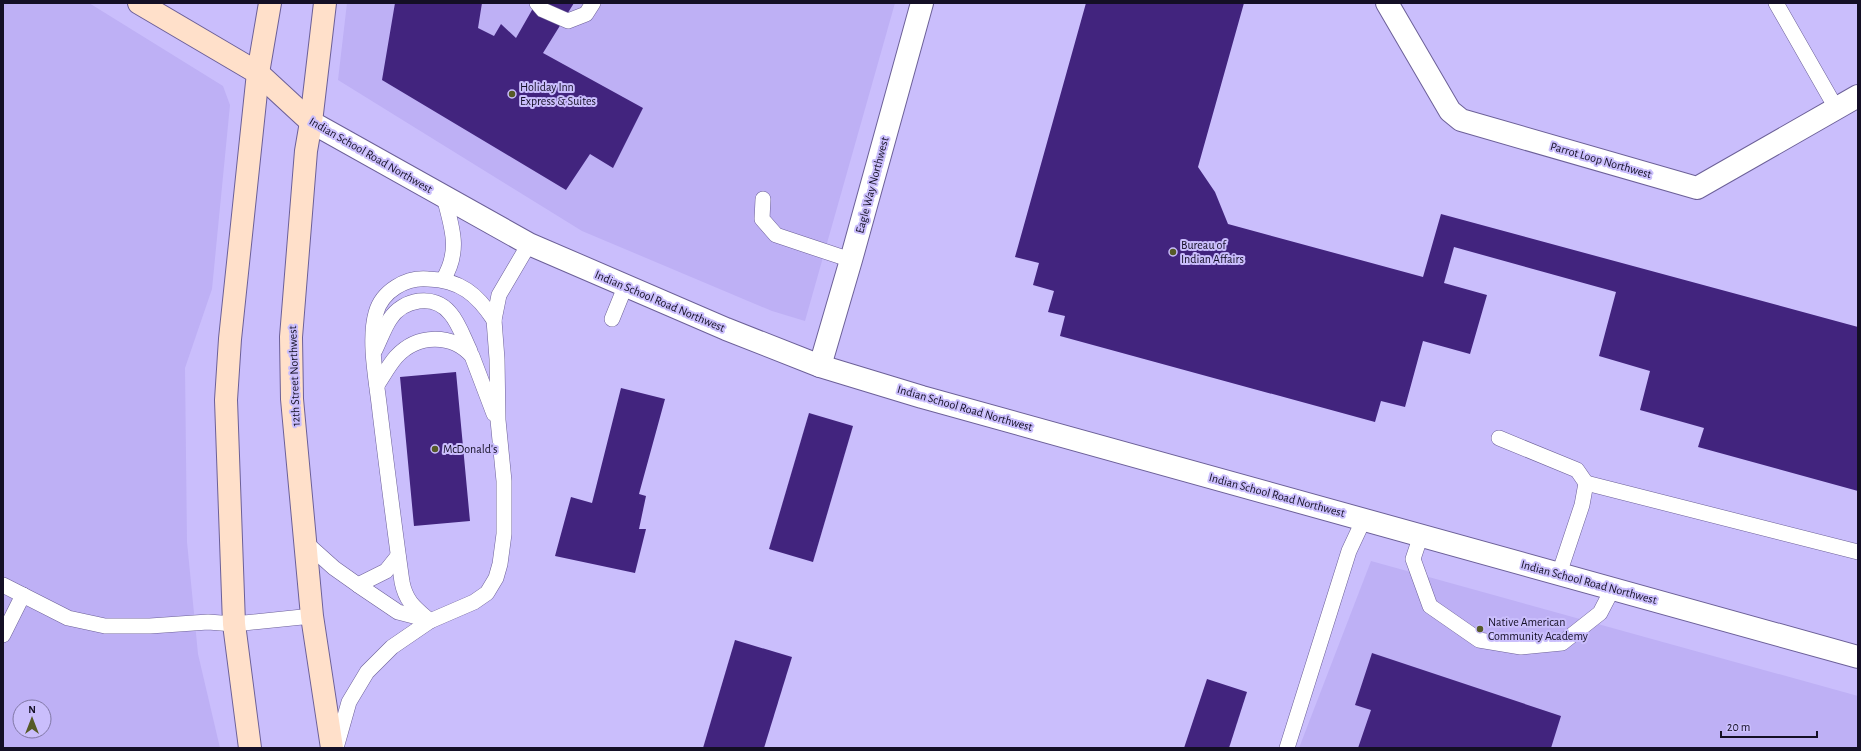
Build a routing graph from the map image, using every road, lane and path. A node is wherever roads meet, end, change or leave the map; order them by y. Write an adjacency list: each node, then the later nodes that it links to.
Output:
1 (139, 3): 9 (main road, Indian School Road Northwest)
2 (270, 3): 9 (main road)
3 (325, 3): 12 (main road, 12th Street Northwest)
4 (537, 3): 5 (lane)
5 (593, 3)
6 (922, 3): 16 (street, Eagle Way Northwest)
7 (1388, 3): 11 (street, Parrot Loop Northwest)
8 (1776, 3): 11 (lane)
9 (258, 73): 12 (main road, Indian School Road Northwest); 40 (main road)
10 (1858, 96): 11 (street, Parrot Loop Northwest)
11 (1836, 108)
12 (311, 122): 13 (street, Indian School Road Northwest); 30 (main road, 12th Street Northwest)
13 (444, 197): 15 (street, Indian School Road Northwest); 17 (lane)
14 (763, 199): 16 (lane)
15 (529, 244): 18 (street, Indian School Road Northwest); 20 (lane)
16 (851, 260): 23 (street, Eagle Way Northwest)
17 (442, 280): 20 (lane); 21 (lane)
18 (625, 287): 19 (lane); 23 (street, Indian School Road Northwest)
19 (612, 319)
20 (494, 320): 25 (lane)
21 (374, 352): 22 (lane); 24 (lane)
22 (472, 356): 24 (lane); 25 (lane)
23 (820, 366): 28 (street, Indian School Road Northwest)
24 (377, 385): 32 (lane)
25 (498, 420): 39 (lane)
26 (1499, 438): 27 (lane)
27 (1586, 484): 31 (lane); 33 (lane)
28 (1364, 519): 29 (street, Indian School Road Northwest); 46 (lane)
29 (1421, 535): 33 (street, Indian School Road Northwest); 36 (lane)
30 (305, 542): 35 (lane); 38 (main road, 12th Street Northwest)
31 (1858, 552)
32 (398, 556): 35 (lane); 39 (lane)
33 (1559, 574): 36 (street, Indian School Road Northwest)
34 (3, 585): 37 (lane)
35 (358, 585): 39 (lane)
36 (1613, 588): 42 (street, Indian School Road Northwest)
37 (23, 595): 40 (lane); 41 (lane)
38 (312, 616): 40 (lane); 44 (main road, 12th Street Northwest)
39 (430, 621): 45 (lane)
40 (234, 624): 43 (main road)
41 (3, 634)
42 (1858, 656)
43 (250, 748)
44 (332, 748)
45 (336, 748)
46 (1287, 748)

